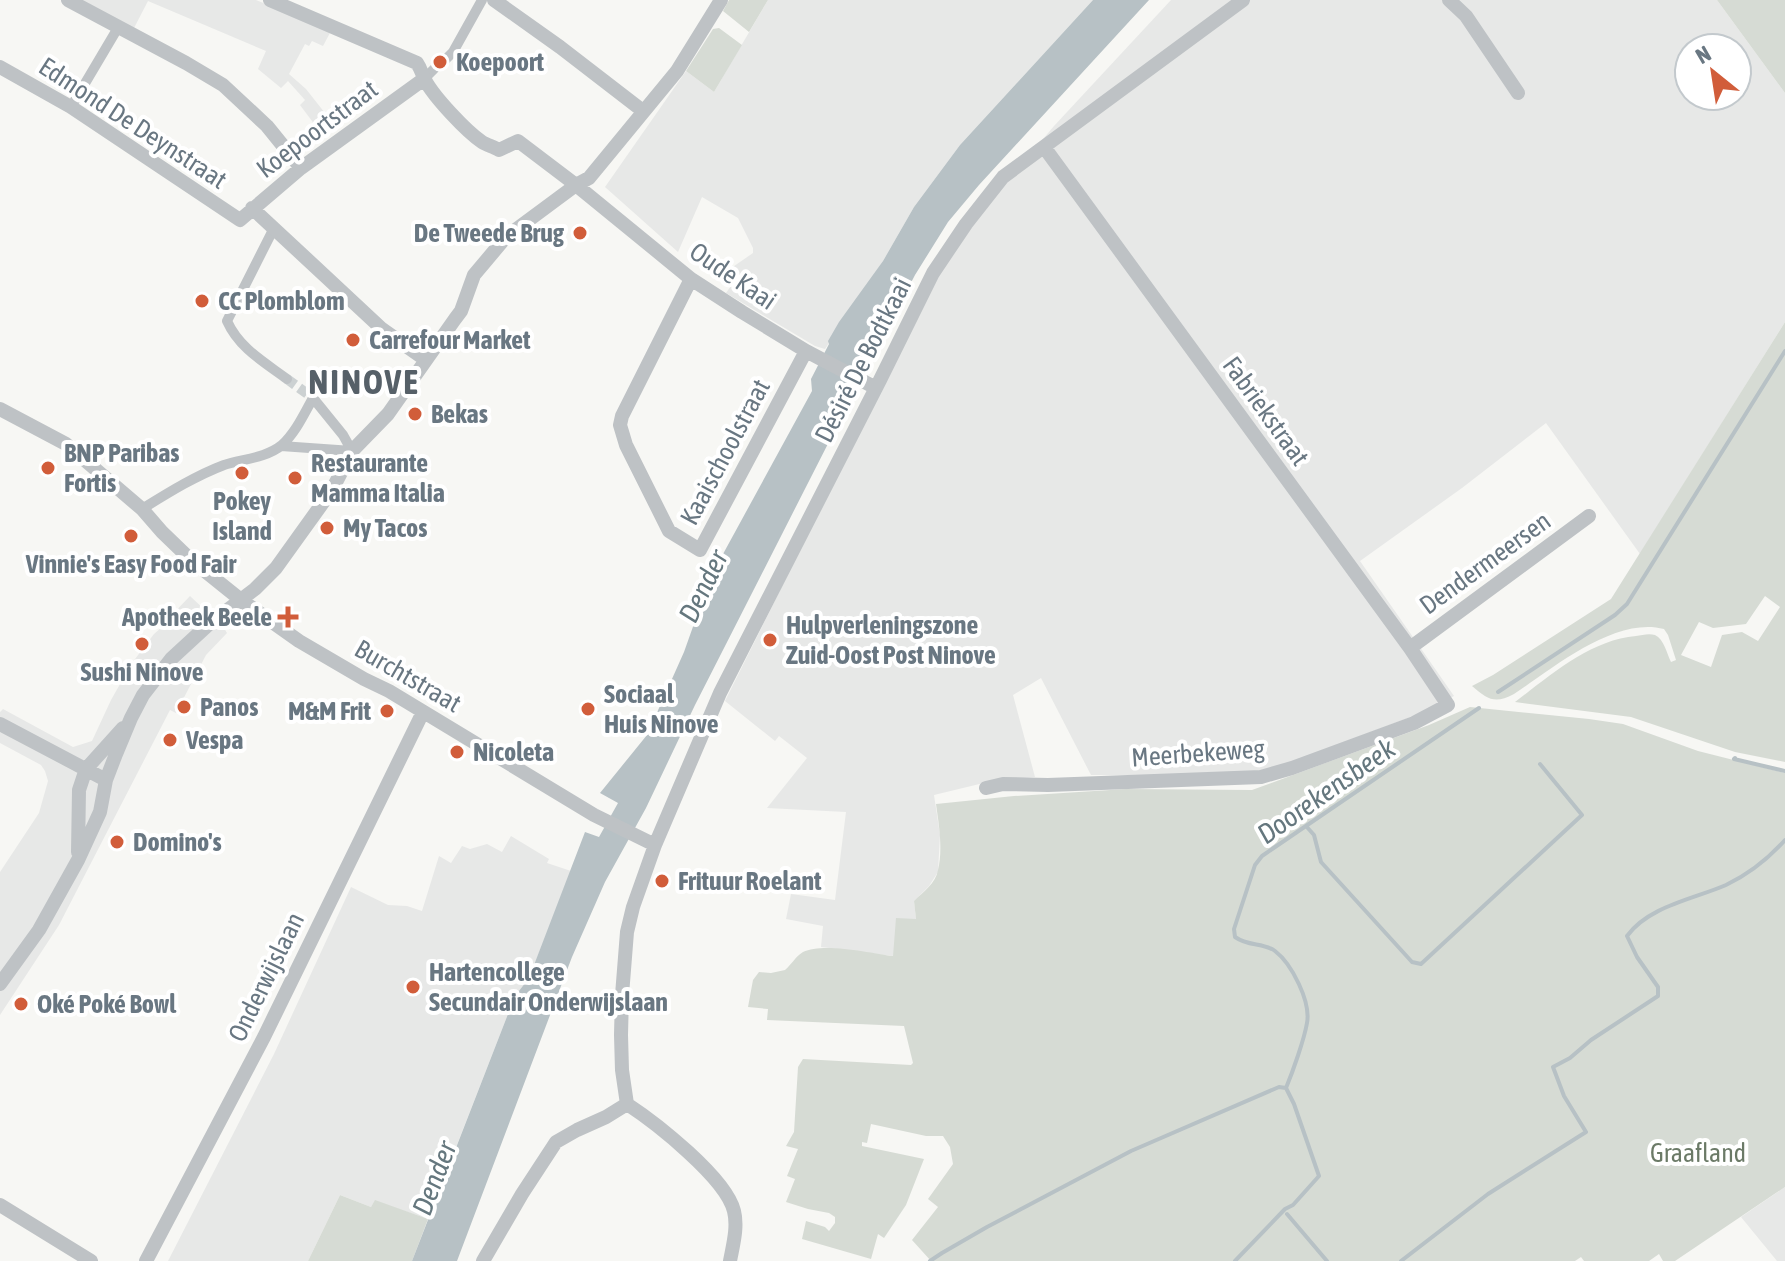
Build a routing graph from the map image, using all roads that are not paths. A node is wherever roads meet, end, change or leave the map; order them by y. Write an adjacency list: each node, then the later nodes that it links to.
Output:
1 (68, 0): 8 (street)
2 (270, 0): 11 (street)
3 (482, 0): 9 (street)
4 (721, 0): 14 (street)
5 (1243, 0): 15 (street, Désiré De Bodtkaai)
6 (1449, 0): 12 (street)
7 (500, 1): 14 (street)
8 (119, 26): 13 (street); 16 (street)
9 (445, 60)
10 (0, 67): 13 (street, Edmond De Deynstraat)
11 (429, 74): 16 (street, Koepoortstraat); 17 (street, Oude Kaai)
12 (1518, 93)
13 (71, 107): 19 (street, Edmond De Deynstraat)
14 (643, 111): 17 (street)
15 (1044, 147): 25 (street, Désiré De Bodtkaai); 32 (street, Fabriekstraat)
16 (301, 168): 18 (street, Koepoortstraat)
17 (576, 185): 21 (street, Oude Kaai); 23 (street)
18 (252, 208): 19 (street, Koepoortstraat); 20 (street)
19 (240, 220)
20 (274, 228): 23 (street); 24 (street)
21 (691, 279): 22 (street, Oude Kaai); 22 (street, Kaaischoolstraat)
22 (806, 351): 25 (street, Oude Kaai)
23 (426, 360): 28 (street)
24 (287, 379)
25 (873, 386): 40 (street, Désiré De Bodtkaai)
26 (0, 409): 29 (street, Burchtstraat)
27 (281, 446): 28 (street); 28 (street); 29 (street)
28 (352, 451): 31 (street)
29 (142, 509): 31 (street, Burchtstraat)
30 (1589, 516): 32 (street, Dendermeersen)
31 (241, 600): 34 (street, Burchtstraat); 35 (street)
32 (1410, 648): 33 (street, Fabriekstraat)
33 (1448, 705): 39 (street, Meerbekeweg)
34 (423, 712): 40 (street, Burchtstraat); 46 (street, Onderwijslaan)
35 (131, 718): 37 (street); 38 (street)
36 (0, 724): 37 (street)
37 (86, 769): 38 (street); 41 (street)
38 (106, 780): 41 (street)
39 (986, 788)
40 (655, 845): 43 (street, Désiré De Bodtkaai)
41 (78, 860): 42 (street)
42 (0, 984)
43 (627, 1104): 47 (street); 48 (street)
44 (0, 1205): 45 (street)
45 (91, 1261)
46 (146, 1261)
47 (483, 1261)
48 (730, 1261)

